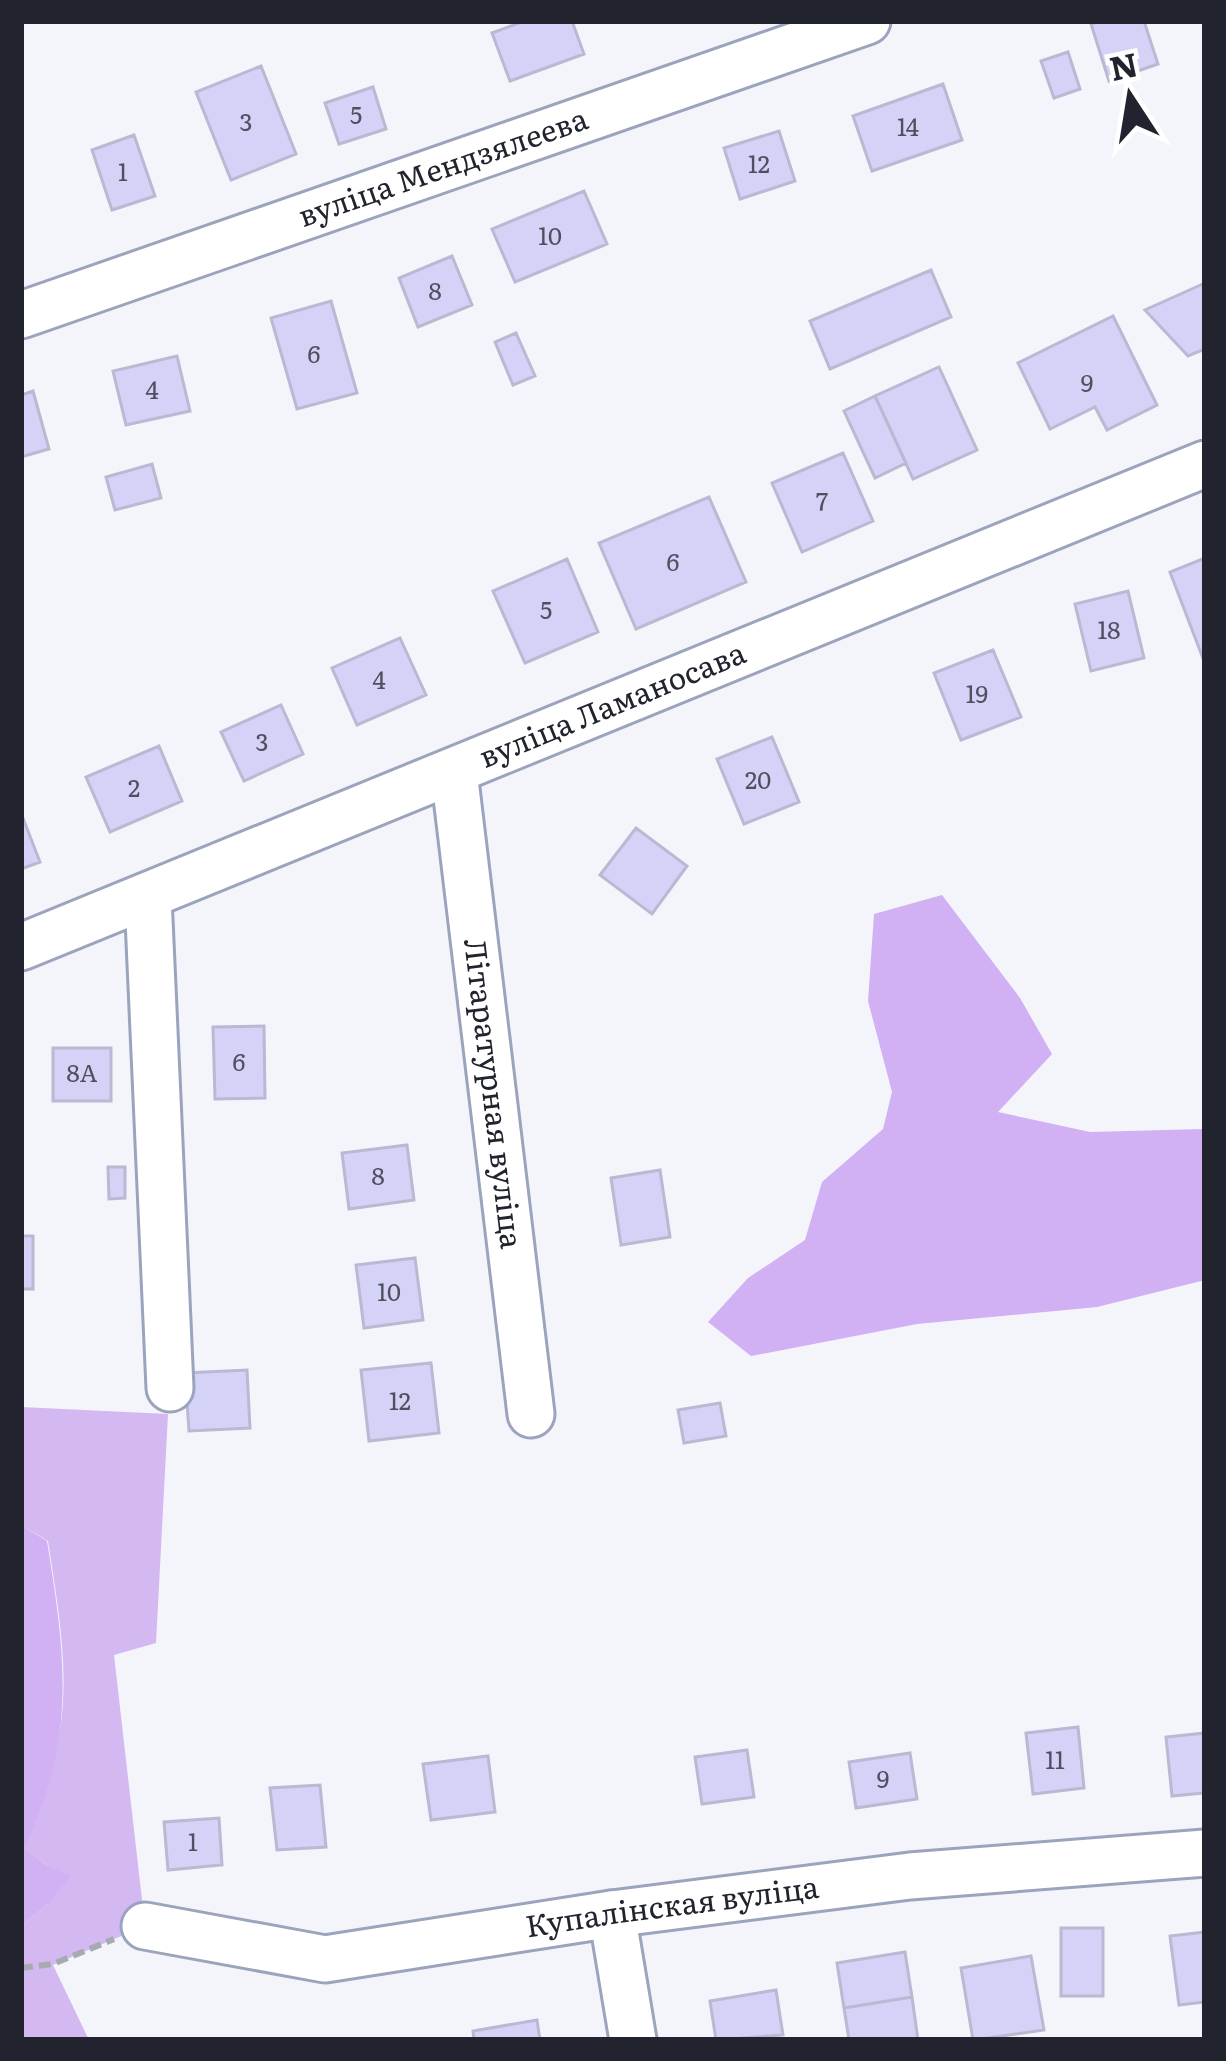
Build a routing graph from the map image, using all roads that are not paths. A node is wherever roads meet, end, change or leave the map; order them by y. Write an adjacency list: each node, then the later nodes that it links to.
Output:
1 (867, 21): 2 (street, вуліца Мендзялеева)
2 (21, 315)
3 (1205, 464): 4 (street, вуліца Ламаносава)
4 (454, 772): 5 (street, вуліца Ламаносава); 8 (street, Літаратурная вуліца)
5 (148, 897): 6 (street, вуліца Ламаносава); 7 (street)
6 (21, 947)
7 (170, 1388)
8 (531, 1414)
9 (1205, 1853): 10 (street, Купалінская вуліца)
10 (612, 1914): 11 (street, Купалінская вуліца); 12 (street)
11 (145, 1926)
12 (633, 2040)

